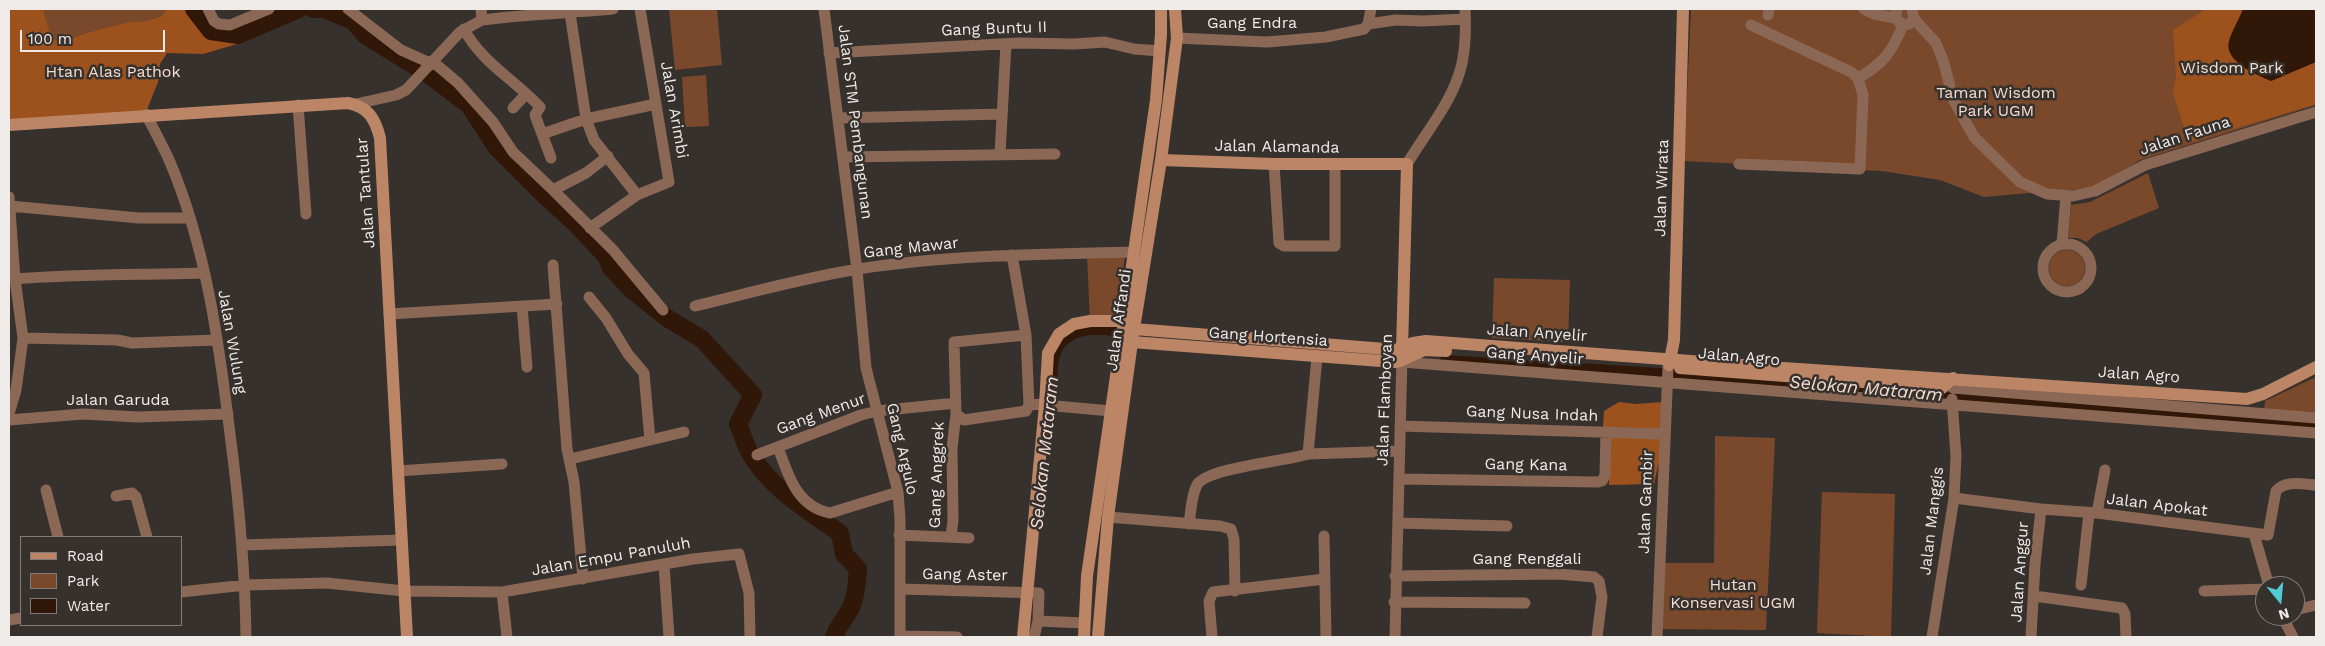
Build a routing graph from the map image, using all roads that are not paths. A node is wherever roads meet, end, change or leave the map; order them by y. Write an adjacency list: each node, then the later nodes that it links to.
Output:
1 (208, 9): 2 (street)
2 (269, 9)
3 (348, 9): 25 (street)
4 (613, 9): 13 (street)
5 (640, 9): 29 (street, Jalan Arimbi)
6 (824, 9): 24 (street, Jalan STM Pembangunan)
7 (1161, 9): 23 (main road, Jalan Affandi)
8 (1175, 9): 21 (main road, Jalan Affandi)
9 (1370, 9): 18 (street)
10 (1684, 9): 79 (main road, Jalan Wirata)
11 (1864, 9): 17 (street)
12 (554, 11): 13 (street); 14 (street)
13 (570, 13): 36 (street)
14 (481, 14): 20 (street)
15 (1465, 14): 18 (street, Gang Endra); 48 (street)
16 (1913, 14): 17 (street); 52 (street, Jalan Fauna)
17 (1898, 17): 26 (street)
18 (1368, 24): 21 (street, Gang Endra)
19 (1751, 25): 26 (street)
20 (464, 29): 25 (street); 27 (street)
21 (1177, 38): 45 (main road, Jalan Affandi)
22 (1006, 44): 23 (street, Gang Buntu II); 24 (street, Gang Buntu II); 34 (street)
23 (1160, 51): 44 (main road, Jalan Affandi)
24 (830, 53): 35 (street, Jalan STM Pembangunan)
25 (431, 62): 28 (street); 50 (street)
26 (1858, 78): 49 (street)
27 (526, 94): 31 (street); 38 (street)
28 (356, 104): 30 (main road); 69 (main road, Jalan Tantular)
29 (656, 104): 36 (street); 51 (street, Jalan Arimbi)
30 (298, 105): 33 (main road); 54 (street)
31 (513, 108)
32 (2316, 112): 52 (street, Jalan Fauna)
33 (146, 114): 37 (main road); 55 (street, Jalan Wulung)
34 (1002, 114): 35 (street); 39 (street)
35 (838, 118): 42 (street, Jalan STM Pembangunan)
36 (586, 119): 38 (street); 41 (street)
37 (9, 125)
38 (542, 134): 43 (street)
39 (1000, 154): 40 (street); 42 (street)
40 (1055, 154)
41 (608, 156): 50 (street); 51 (street)
42 (843, 157): 61 (street, Jalan STM Pembangunan)
43 (551, 158)
44 (1147, 159): 45 (street, Jalan Alamanda); 58 (main road, Jalan Affandi)
45 (1161, 160): 46 (main road, Jalan Alamanda); 70 (main road, Jalan Affandi)
46 (1274, 164): 47 (main road, Jalan Alamanda); 47 (street)
47 (1335, 164): 48 (main road, Jalan Alamanda)
48 (1407, 164): 76 (main road, Jalan Flamboyan)
49 (1739, 164)
50 (553, 190): 56 (street)
51 (637, 195): 56 (street)
52 (2066, 196): 57 (street)
53 (9, 201): 55 (street); 63 (street)
54 (306, 214)
55 (190, 218): 62 (street, Jalan Wulung)
56 (590, 228): 68 (street)
57 (2062, 244): 57 (street)
58 (1134, 252): 59 (street, Gang Mawar); 70 (main road, Jalan Affandi)
59 (1012, 255): 61 (street, Gang Mawar); 71 (street)
60 (553, 265): 65 (street)
61 (857, 270): 67 (street, Gang Mawar); 84 (street, Gang Argulo)
62 (203, 273): 63 (street); 73 (street, Jalan Wulung)
63 (13, 276): 72 (street)
64 (589, 297): 95 (street)
65 (557, 304): 66 (street); 100 (street)
66 (522, 306): 69 (street); 77 (street)
67 (695, 306)
68 (663, 310)
69 (389, 314): 103 (main road, Jalan Tantular)
70 (1126, 326): 74 (main road, Jalan Affandi); 76 (main road, Gang Hortensia); 82 (main road, Gang Hortensia)
71 (1026, 335): 81 (street); 83 (street, Gang Anggrek)
72 (23, 338): 73 (street); 86 (street)
73 (217, 340): 87 (street, Jalan Wulung)
74 (1126, 342): 75 (main road, Gang Hortensia); 85 (main road, Jalan Affandi); 112 (main road, Jalan Affandi)
75 (1318, 357): 76 (main road, Gang Hortensia); 98 (street)
76 (1402, 357): 79 (street, Gang Anyelir); 79 (main road, Jalan Anyelir); 90 (street, Jalan Flamboyan)
77 (526, 367)
78 (2316, 368): 80 (main road, Jalan Agro)
79 (1668, 372): 80 (street, Gang Anyelir); 80 (main road, Jalan Agro); 94 (street, Jalan Gambir)
80 (1952, 393): 88 (street); 93 (street); 109 (street, Jalan Manggis)
81 (1029, 405): 82 (street, Gang Anggrek); 83 (street, Gang Anggrek)
82 (1048, 405): 85 (street); 139 (main road, Gang Hortensia)
83 (956, 408): 84 (street, Gang Menur); 121 (street, Gang Anggrek)
84 (877, 411): 96 (street, Gang Menur); 107 (street, Gang Argulo)
85 (1111, 411): 144 (main road, Jalan Affandi)
86 (9, 414)
87 (228, 414): 89 (street, Jalan Garuda); 124 (street, Jalan Wulung)
88 (2316, 418)
89 (9, 420)
90 (1400, 426): 92 (street, Gang Nusa Indah); 97 (street, Jalan Flamboyan)
91 (684, 432): 95 (street)
92 (1606, 432): 94 (street, Gang Nusa Indah); 104 (street, Gang Kana)
93 (2316, 433)
94 (1664, 434): 161 (street, Jalan Gambir)
95 (650, 440): 100 (street)
96 (778, 447): 99 (street, Gang Menur); 107 (street)
97 (1399, 451): 98 (street); 104 (street, Jalan Flamboyan)
98 (1308, 454): 114 (street)
99 (757, 455)
100 (570, 459): 128 (street)
101 (502, 464): 103 (street)
102 (2105, 470): 111 (street)
103 (398, 471): 123 (main road, Jalan Tantular)
104 (1399, 479): 113 (street, Jalan Flamboyan)
105 (2316, 485): 116 (street)
106 (46, 490): 118 (street)
107 (898, 492): 117 (street, Gang Argulo)
108 (116, 496): 119 (street)
109 (1954, 498): 110 (street, Jalan Apokat); 162 (street, Jalan Manggis)
110 (2041, 509): 111 (street, Jalan Apokat); 140 (street, Jalan Anggur)
111 (2093, 513): 116 (street, Jalan Apokat); 131 (street)
112 (1108, 517): 114 (street); 145 (main road, Jalan Affandi)
113 (1398, 523): 115 (street); 126 (street, Jalan Flamboyan)
114 (1190, 524): 135 (street)
115 (1507, 526)
116 (2254, 534): 127 (street)
117 (899, 535): 121 (street); 132 (street, Gang Argulo)
118 (58, 536)
119 (147, 536)
120 (1324, 536): 129 (street)
121 (951, 538): 122 (street)
122 (969, 538)
123 (402, 540): 124 (street); 134 (main road, Jalan Tantular)
124 (242, 546): 130 (street, Jalan Wulung)
125 (664, 565): 128 (street, Jalan Empu Panuluh); 149 (street); 150 (street, Jalan Empu Panuluh)
126 (1395, 576): 141 (street, Jalan Flamboyan); 160 (street, Gang Renggali)
127 (2266, 576)
128 (583, 579): 137 (street, Jalan Empu Panuluh)
129 (1326, 579): 135 (street); 158 (street)
130 (246, 585): 134 (street, Jalan Empu Panuluh); 136 (street, Jalan Empu Panuluh); 146 (street, Jalan Wulung)
131 (2081, 585)
132 (901, 589): 139 (street, Gang Aster); 151 (street, Gang Argulo)
133 (2255, 589): 138 (street)
134 (404, 591): 137 (street, Jalan Empu Panuluh); 147 (main road, Jalan Tantular)
135 (1235, 591): 157 (street)
136 (182, 592)
137 (502, 592): 148 (street)
138 (2204, 592)
139 (1032, 593): 143 (street); 153 (main road, Gang Hortensia)
140 (2034, 596): 163 (street, Jalan Anggur); 164 (street)
141 (1394, 602): 142 (street); 159 (street, Jalan Flamboyan)
142 (1525, 603)
143 (1038, 621): 144 (street); 154 (street)
144 (1084, 623): 145 (main road); 155 (main road, Jalan Affandi)
145 (1098, 623): 156 (main road, Jalan Affandi)
146 (246, 637)
147 (407, 637)
148 (507, 637)
149 (669, 637)
150 (750, 637)
151 (900, 637): 152 (street)
152 (958, 637)
153 (1023, 637)
154 (1034, 637)
155 (1084, 637)
156 (1098, 637)
157 (1212, 637)
158 (1326, 637)
159 (1394, 637)
160 (1597, 637)
161 (1657, 637)
162 (1932, 637)
163 (2032, 637)
164 (2126, 637)

